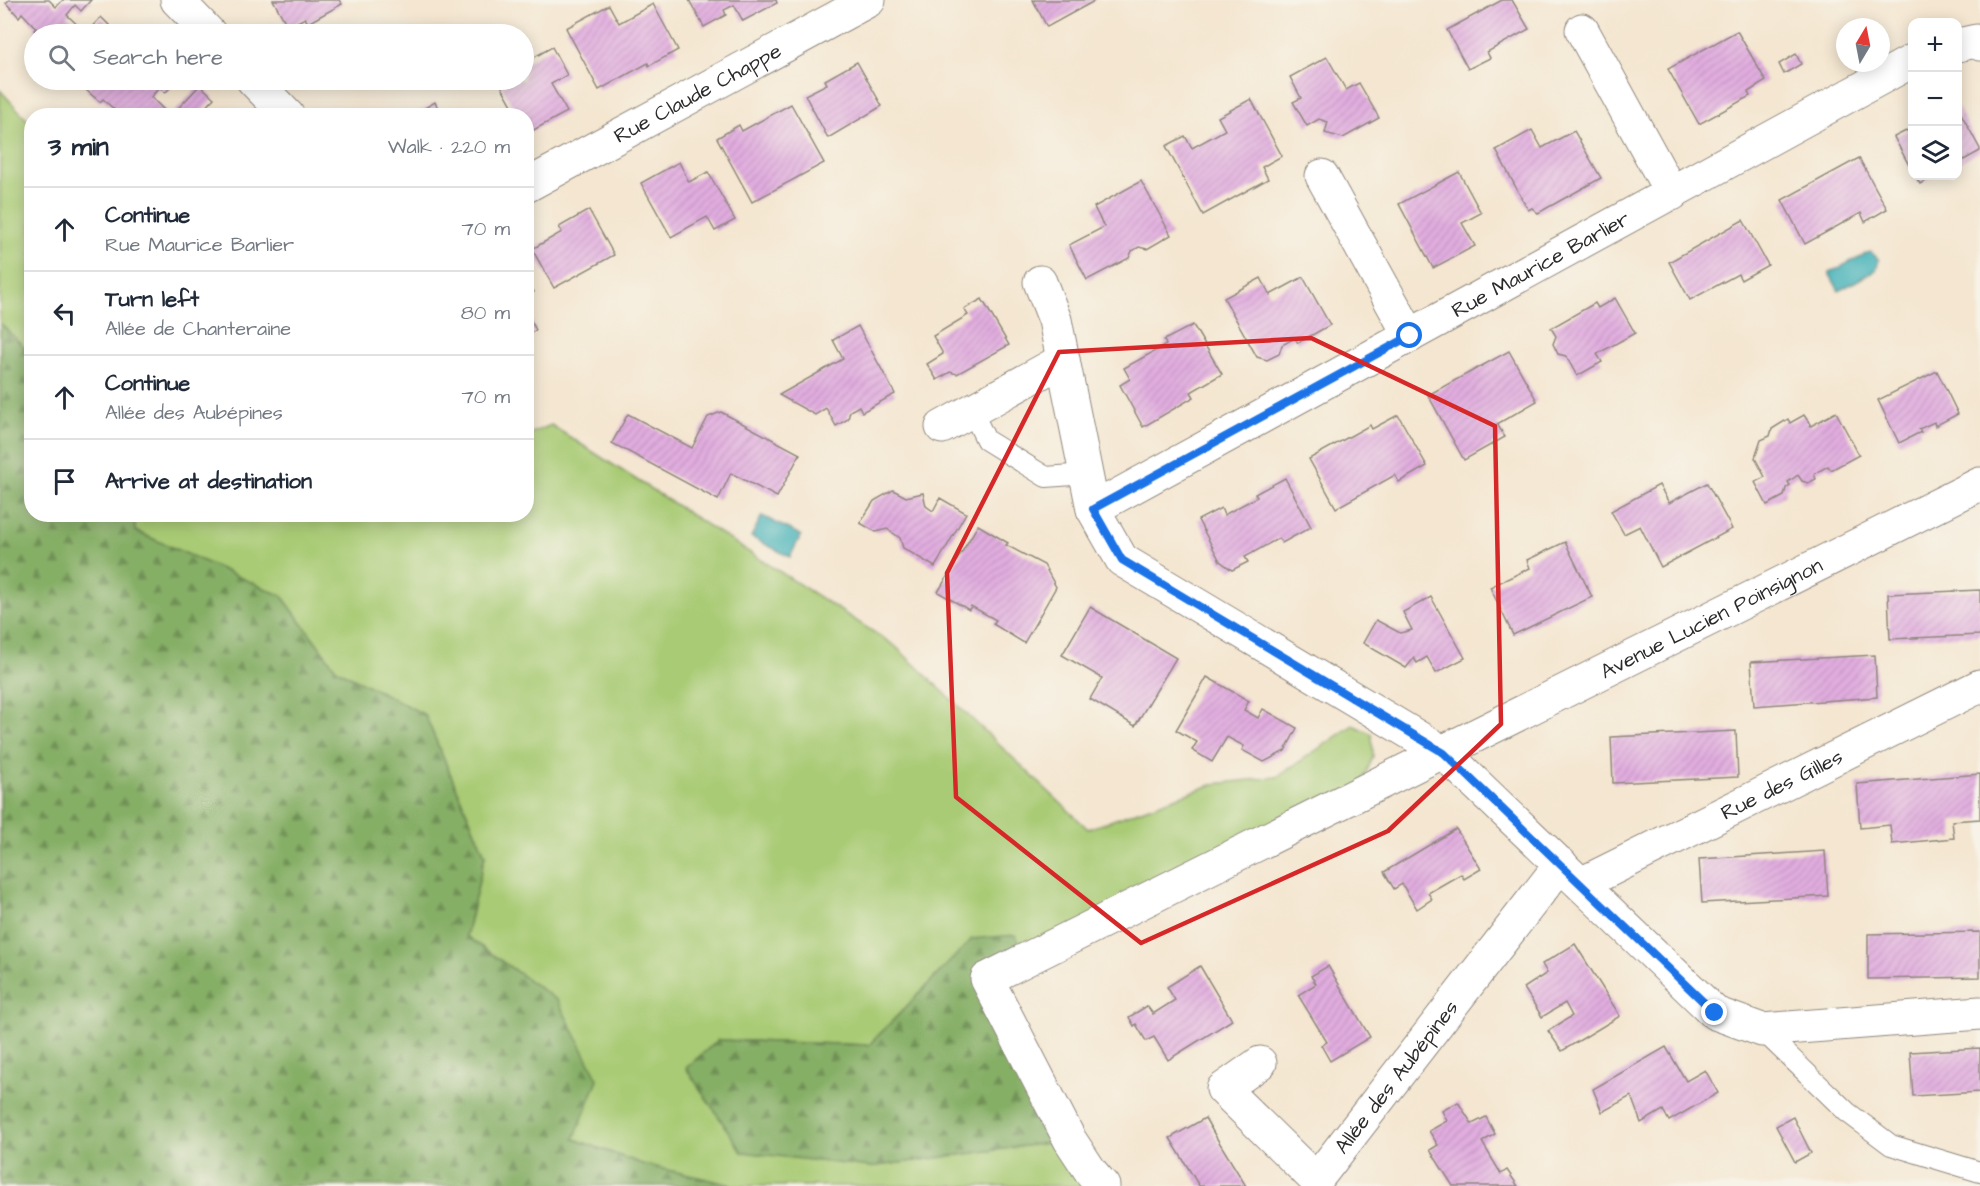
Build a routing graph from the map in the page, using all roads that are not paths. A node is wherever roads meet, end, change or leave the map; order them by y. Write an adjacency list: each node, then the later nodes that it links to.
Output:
1 (177, 0): 3 (street)
2 (869, 0): 11 (street, Rue Claude Chappe)
3 (200, 24)
4 (1582, 30): 12 (street)
5 (1962, 44): 6 (street)
6 (1980, 44)
7 (1908, 63): 12 (street, Rue Maurice Barlier)
8 (263, 90): 9 (street)
9 (280, 108)
10 (1322, 176): 14 (street)
11 (534, 182)
12 (1672, 194): 14 (street, Rue Maurice Barlier)
13 (1040, 282): 15 (street)
14 (1410, 336): 20 (street, Rue Maurice Barlier)
15 (1063, 360): 16 (street); 18 (street)
16 (972, 411): 17 (street); 18 (lane)
17 (942, 428)
18 (1086, 474): 20 (street)
19 (1980, 484): 22 (street, Avenue Lucien Poinsignon)
20 (1093, 509): 22 (street)
21 (1980, 686): 23 (street, Rue des Gilles)
22 (1444, 753): 23 (street); 28 (street, Avenue Lucien Poinsignon)
23 (1571, 874): 25 (street); 26 (street, Allée des Aubépines)
24 (1980, 1013): 25 (street)
25 (1762, 1030): 27 (lane)
26 (1260, 1063)
27 (1980, 1172)
28 (1097, 1179)

